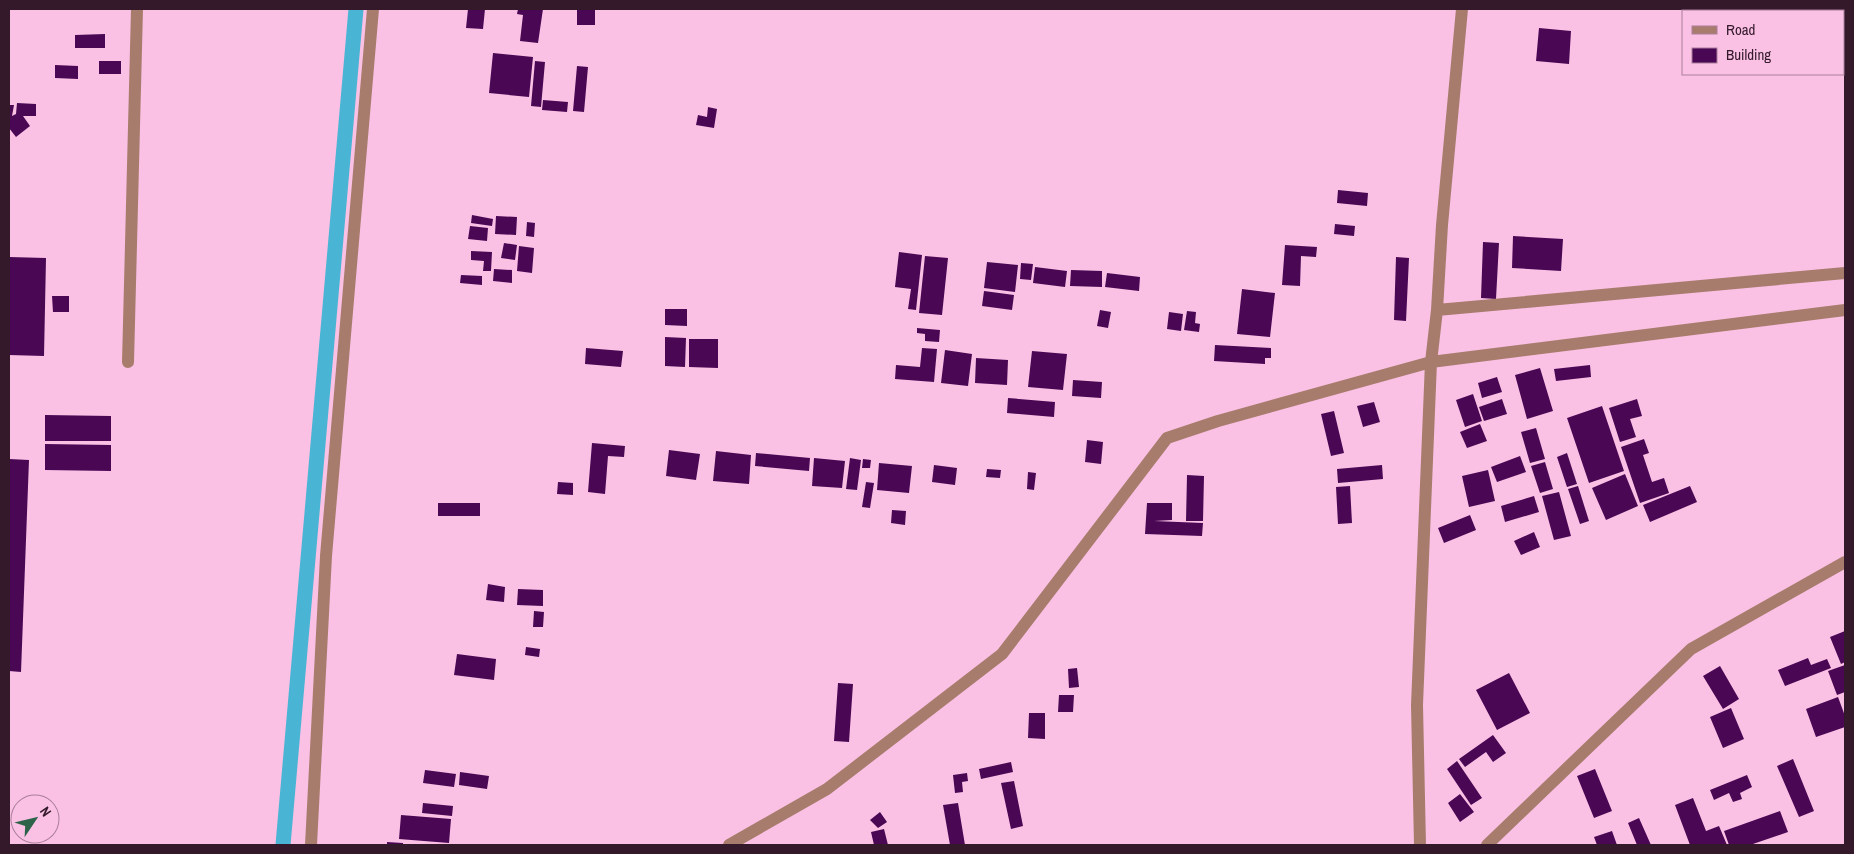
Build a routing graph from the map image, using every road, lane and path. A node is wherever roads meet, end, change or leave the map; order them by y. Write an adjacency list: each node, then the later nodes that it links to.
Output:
1 (137, 9): 7 (street)
2 (373, 9): 10 (street)
3 (1462, 9): 5 (street)
4 (1845, 273): 5 (street)
5 (1438, 310): 8 (street)
6 (1845, 310): 8 (street)
7 (128, 362)
8 (1430, 362): 11 (street); 12 (street)
9 (1845, 562): 13 (street)
10 (311, 845)
11 (729, 845)
12 (1420, 845)
13 (1487, 845)

